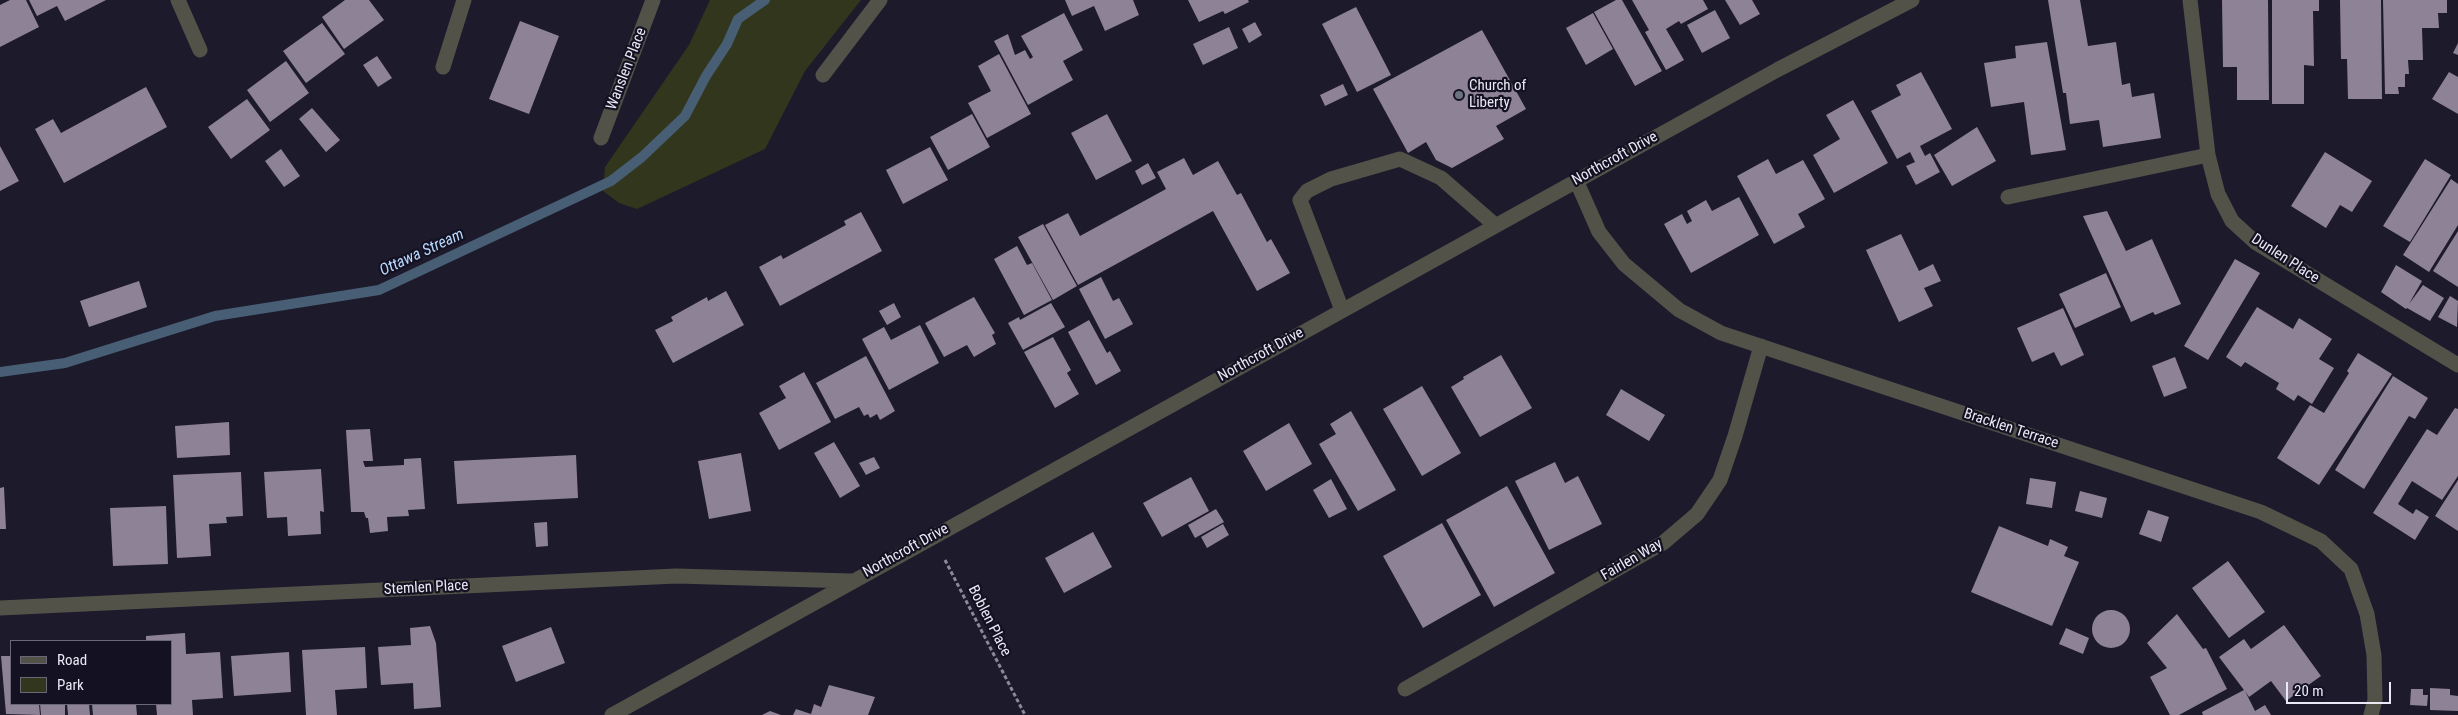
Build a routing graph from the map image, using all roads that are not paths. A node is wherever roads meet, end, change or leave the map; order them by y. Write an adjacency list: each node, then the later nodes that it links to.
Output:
1 (178, 0): 7 (street)
2 (464, 0): 8 (street)
3 (653, 0): 10 (street, Wanslen Place)
4 (880, 0): 9 (street)
5 (1912, 0): 12 (street, Northcroft Drive)
6 (2190, 0): 11 (street, Dunlen Place)
7 (200, 50)
8 (443, 67)
9 (823, 75)
10 (601, 138)
11 (2208, 155): 13 (street); 17 (street, Dunlen Place)
12 (1576, 180): 14 (street, Northcroft Drive); 16 (street, Bracklen Terrace)
13 (2008, 197)
14 (1495, 225): 15 (street, Northcroft Drive); 15 (street)
15 (1342, 310): 18 (street, Northcroft Drive)
16 (1761, 346): 20 (street, Fairlen Way); 22 (street, Bracklen Terrace)
17 (2458, 365)
18 (852, 581): 19 (street, Stemlen Place); 21 (street, Northcroft Drive)
19 (0, 608)
20 (1405, 689)
21 (612, 715)
22 (2371, 715)

